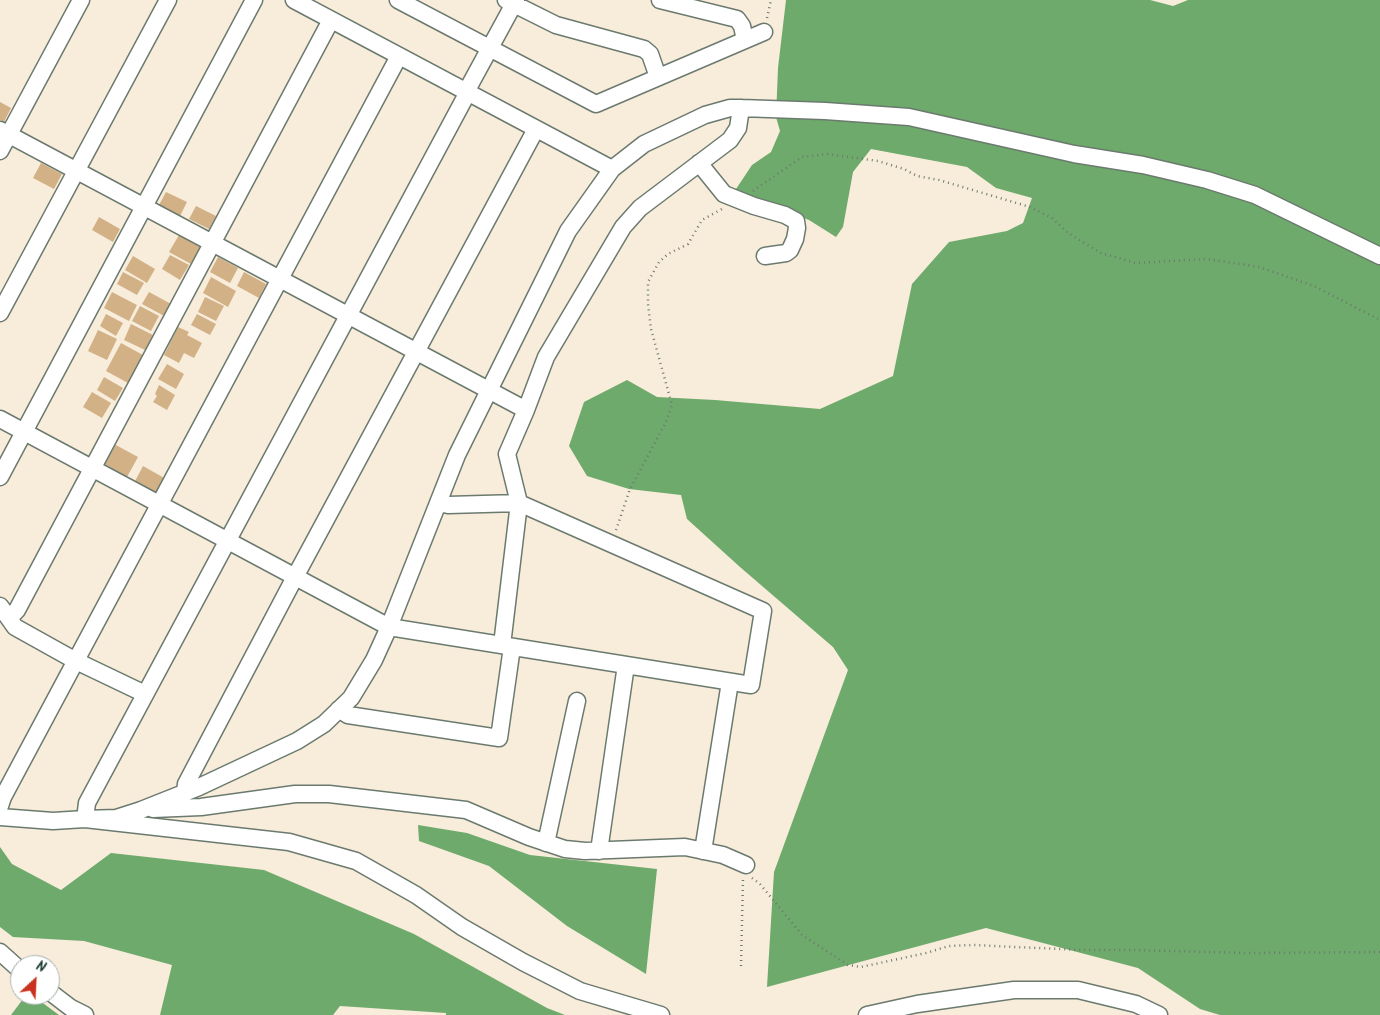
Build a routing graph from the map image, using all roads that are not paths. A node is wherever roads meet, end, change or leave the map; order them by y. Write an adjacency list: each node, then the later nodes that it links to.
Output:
1 (81, 0): 17 (street)
2 (168, 0): 21 (street)
3 (254, 0): 22 (street)
4 (294, 0): 8 (street)
5 (398, 0): 11 (street)
6 (660, 0): 10 (street)
7 (512, 1): 11 (street); 13 (street)
8 (331, 20): 12 (street); 23 (street)
9 (764, 32): 10 (street)
10 (745, 40): 13 (street)
11 (490, 48): 13 (street); 14 (street)
12 (399, 56): 14 (street); 26 (street)
13 (658, 77)
14 (467, 92): 16 (street); 28 (street)
15 (741, 108): 19 (street); 20 (street); 25 (street)
16 (536, 129): 20 (street); 29 (street)
17 (4, 132): 18 (street); 21 (street)
18 (0, 151)
19 (699, 163): 24 (street); 31 (street)
20 (612, 170): 30 (street)
21 (76, 171): 22 (street); 27 (street)
22 (145, 207): 23 (street); 33 (street)
23 (212, 243): 26 (street); 34 (street)
24 (764, 256)
25 (1380, 256)
26 (280, 279): 28 (street); 38 (street)
27 (0, 313)
28 (348, 315): 29 (street); 39 (street)
29 (416, 351): 30 (street); 40 (street)
30 (490, 391): 31 (street); 36 (street)
31 (526, 410): 37 (street)
32 (0, 419): 33 (street)
33 (24, 432): 34 (street); 35 (street)
34 (92, 468): 38 (street); 41 (street)
35 (0, 477)
36 (438, 503): 37 (street); 42 (street)
37 (518, 503): 43 (street); 46 (street)
38 (160, 505): 39 (street); 44 (street)
39 (227, 540): 40 (street); 47 (street)
40 (295, 577): 42 (street); 50 (street)
41 (4, 612): 44 (street)
42 (389, 627): 43 (street); 49 (street)
43 (507, 646): 45 (street); 49 (street)
44 (76, 660): 47 (street); 51 (street)
45 (626, 665): 46 (street); 56 (street)
46 (730, 682): 57 (street)
47 (145, 694): 54 (street)
48 (577, 701): 55 (street)
49 (339, 709): 50 (street)
50 (185, 792): 52 (street)
51 (0, 806)
52 (141, 810): 54 (street); 55 (street)
53 (0, 817): 54 (street)
54 (85, 819): 63 (street)
55 (546, 843): 56 (street)
56 (599, 851): 57 (street)
57 (703, 851): 58 (street)
58 (744, 868)
59 (0, 952): 60 (street)
60 (10, 961)
61 (60, 1000): 62 (street)
62 (85, 1015)
63 (661, 1015)
64 (867, 1015): 65 (street)
65 (1159, 1015)

